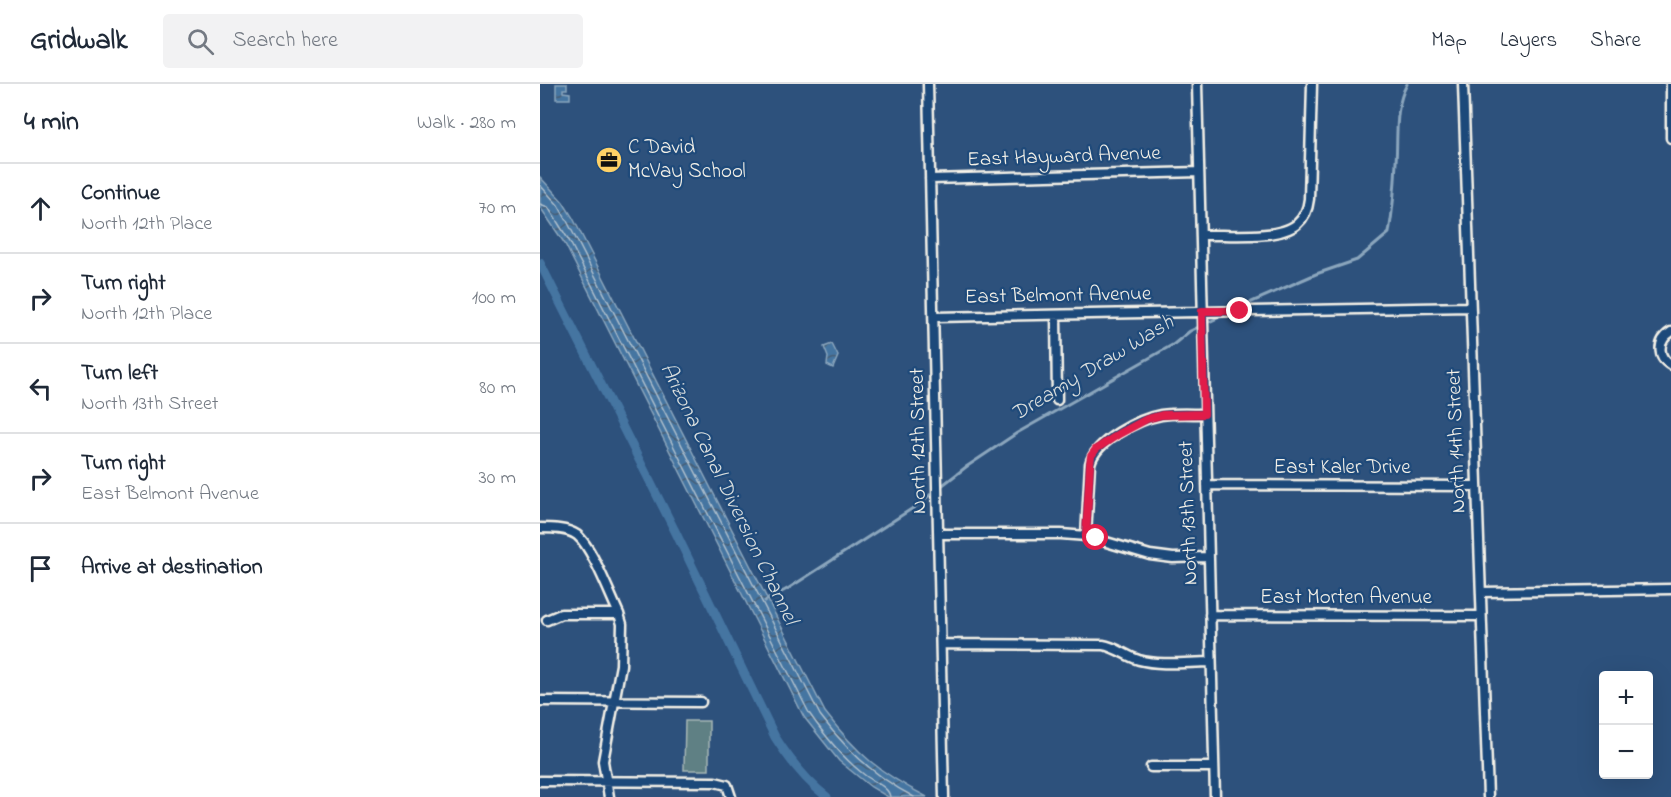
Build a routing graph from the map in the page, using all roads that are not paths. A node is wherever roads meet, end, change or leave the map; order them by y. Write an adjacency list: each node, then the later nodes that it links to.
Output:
1 (928, 84): 8 (street, North 12th Street)
2 (1197, 84): 7 (street, North 13th Street)
3 (1312, 84): 9 (street)
4 (1463, 84): 10 (street, North 14th Street)
5 (1671, 84): 6 (street)
6 (1671, 138)
7 (1200, 172): 8 (street, East Hayward Avenue); 9 (street, North 13th Street)
8 (930, 179): 13 (street, North 12th Street)
9 (1201, 235): 11 (street, North 13th Street)
10 (1470, 307): 11 (street, East Belmont Avenue); 19 (street, North 14th Street)
11 (1202, 311): 12 (street, East Belmont Avenue); 17 (street, North 13th Street)
12 (1056, 315): 13 (street, East Belmont Avenue); 16 (street)
13 (935, 317): 21 (street, North 12th Street)
14 (1670, 332): 15 (street)
15 (1670, 366)
16 (1057, 400)
17 (1204, 414): 18 (street, North 13th Street); 22 (street)
18 (1207, 485): 19 (street, East Kaler Drive); 23 (street, North 13th Street)
19 (1477, 486): 25 (street, North 14th Street)
20 (540, 528): 26 (street)
21 (939, 534): 22 (street); 30 (street, North 12th Street)
22 (1086, 536): 23 (street)
23 (1208, 557): 27 (street, North 13th Street)
24 (1671, 589): 25 (street)
25 (1481, 592): 28 (street, North 14th Street)
26 (619, 614): 29 (street); 33 (street)
27 (1210, 615): 28 (street, East Morten Avenue); 31 (street, North 13th Street)
28 (1482, 616): 43 (street, North 14th Street)
29 (548, 620)
30 (941, 644): 31 (street); 41 (street, North 12th Street)
31 (1211, 662): 36 (street, North 13th Street)
32 (540, 701): 33 (street)
33 (615, 702): 34 (street); 38 (street)
34 (702, 702)
35 (1150, 767): 36 (street)
36 (1214, 767): 42 (street, North 13th Street)
37 (540, 781): 38 (street)
38 (606, 781): 39 (street); 40 (street)
39 (609, 797)
40 (731, 797)
41 (944, 797)
42 (1215, 797)
43 (1488, 797)

